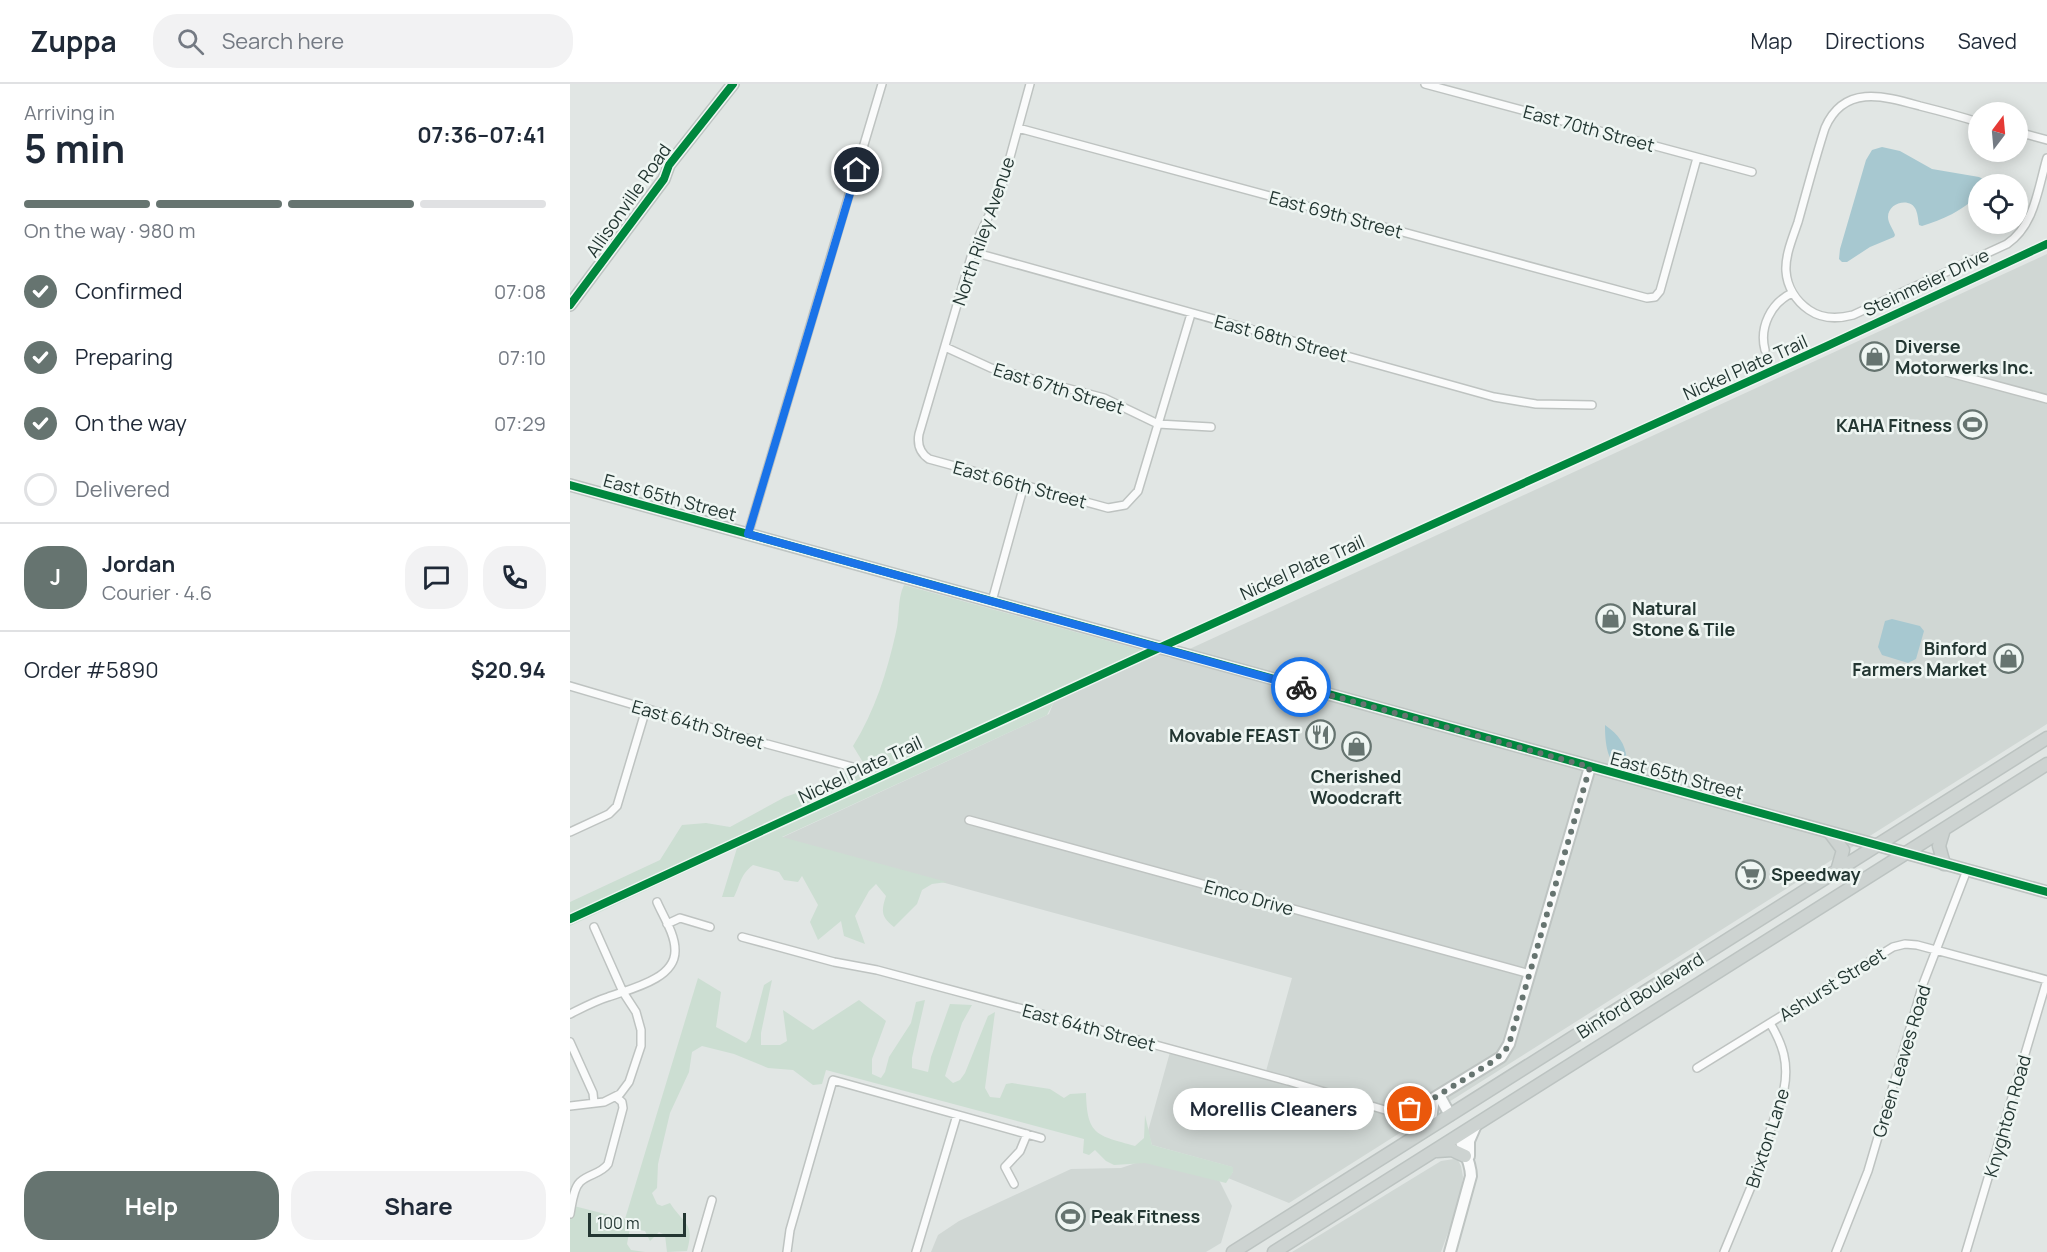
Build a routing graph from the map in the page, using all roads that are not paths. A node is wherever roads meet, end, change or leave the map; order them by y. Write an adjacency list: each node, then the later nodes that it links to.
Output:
1 (733, 84): 14 (street, Allisonville Road)
2 (882, 84): 26 (street)
3 (1030, 84): 6 (street, North Riley Avenue)
4 (1425, 84): 9 (street, East 70th Street)
5 (1968, 119): 13 (street)
6 (1018, 128): 9 (street, East 69th Street); 12 (street, North Riley Avenue)
7 (2028, 135): 8 (street)
8 (2047, 140)
9 (1697, 158): 11 (street, East 70th Street)
10 (2047, 158): 13 (street, Steinmeier Drive)
11 (1752, 172)
12 (973, 252): 15 (street, East 68th Street); 16 (street, North Riley Avenue)
13 (1792, 292): 17 (street)
14 (570, 305)
15 (1191, 314): 20 (street, East 68th Street); 21 (street)
16 (945, 347): 21 (street, East 67th Street); 23 (street, North Riley Avenue)
17 (1765, 350)
18 (1939, 370): 19 (street)
19 (2047, 399)
20 (1592, 405)
21 (1158, 424): 22 (street, East 67th Street); 24 (street, East 66th Street)
22 (1211, 428)
23 (919, 448): 24 (street, East 66th Street)
24 (1024, 484): 27 (street)
25 (570, 485): 26 (street, East 65th Street)
26 (748, 534): 27 (street, East 65th Street)
27 (992, 601): 32 (street, East 65th Street)
28 (570, 686): 29 (street, East 64th Street)
29 (646, 709): 33 (street, East 64th Street); 36 (street)
30 (2047, 738): 38 (main road, Binford Boulevard)
31 (2047, 764): 35 (main road, Binford Boulevard)
32 (1590, 767): 37 (street, East 65th Street); 50 (street)
33 (860, 770)
34 (969, 820): 50 (street, Emco Drive)
35 (1944, 830): 39 (main road, Binford Boulevard); 40 (main road)
36 (570, 832)
37 (1831, 834): 38 (street, East 65th Street); 42 (main road)
38 (1876, 846): 39 (street, East 65th Street); 42 (main road, Binford Boulevard)
39 (1906, 854): 40 (street, East 65th Street); 64 (main road, Binford Boulevard)
40 (1944, 864): 41 (street, East 65th Street)
41 (1967, 870): 43 (street, East 65th Street); 49 (street, Green Leaves Road)
42 (1837, 871): 59 (main road, Binford Boulevard)
43 (2047, 892)
44 (657, 902): 45 (street)
45 (667, 924): 47 (street); 52 (street)
46 (594, 927): 52 (street)
47 (710, 927)
48 (742, 937): 58 (street, East 64th Street)
49 (1936, 949): 51 (street, Ashurst Street); 54 (street, Ashurst Street); 81 (street, Green Leaves Road)
50 (1530, 974): 58 (street)
51 (2047, 980): 82 (street, Knyghton Road)
52 (623, 992): 53 (street); 57 (street)
53 (570, 1014)
54 (1770, 1023): 56 (street, Ashurst Street); 80 (street, Brixton Lane)
55 (570, 1042): 60 (street)
56 (1697, 1068)
57 (616, 1097): 60 (street); 73 (street)
58 (1437, 1097): 63 (street); 65 (street)
59 (1474, 1101): 63 (main road, Binford Boulevard); 67 (main road)
60 (594, 1103): 61 (street)
61 (570, 1106)
62 (957, 1115): 66 (street); 75 (street); 76 (street)
63 (1450, 1115): 65 (main road, Binford Boulevard); 69 (main road)
64 (1476, 1125): 67 (main road, Binford Boulevard); 70 (street)
65 (1425, 1131): 77 (main road, Binford Boulevard)
66 (1027, 1134): 68 (street); 71 (street)
67 (1459, 1136): 69 (main road, Binford Boulevard); 70 (street)
68 (1041, 1138)
69 (1433, 1152): 70 (main road); 78 (main road, Binford Boulevard)
70 (1467, 1157): 79 (street)
71 (1014, 1184)
72 (712, 1200): 74 (street)
73 (570, 1214)
74 (697, 1252)
75 (787, 1252)
76 (916, 1252)
77 (1233, 1252)
78 (1274, 1252)
79 (1450, 1252)
80 (1724, 1252)
81 (1836, 1252)
82 (1966, 1252)

